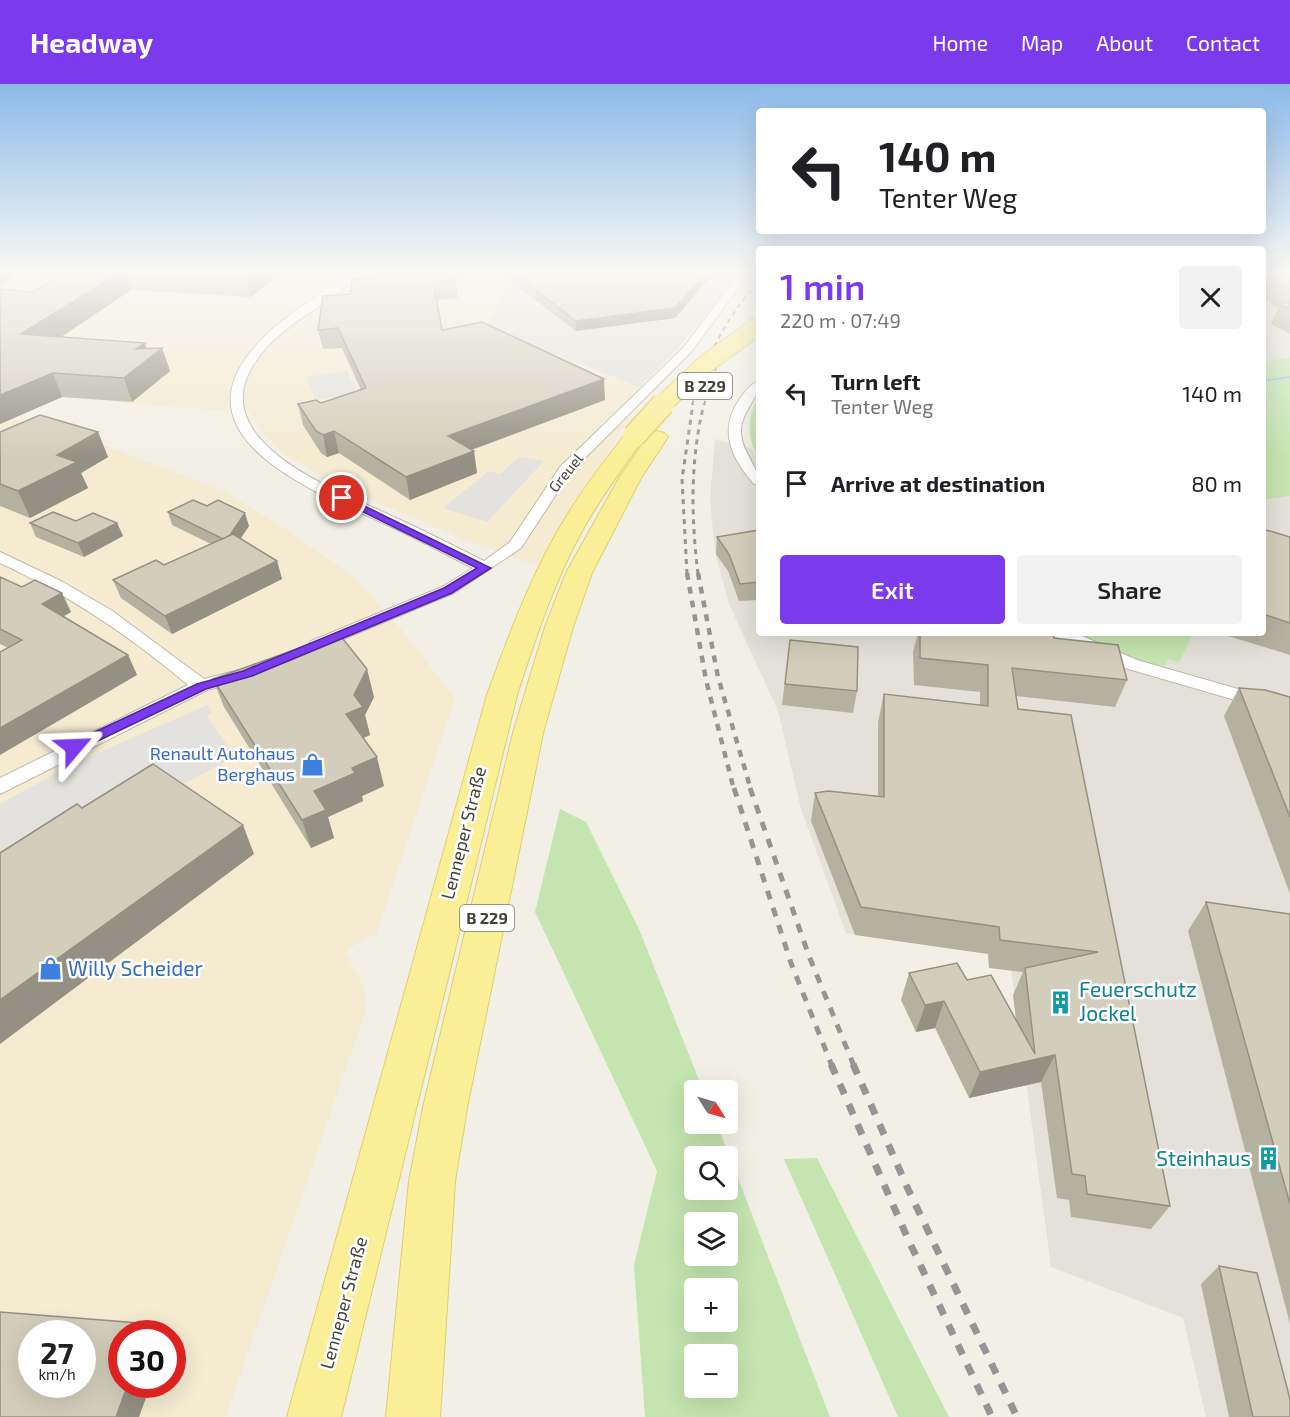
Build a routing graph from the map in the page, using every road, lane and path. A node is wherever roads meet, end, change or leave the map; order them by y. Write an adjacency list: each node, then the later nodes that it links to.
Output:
1 (277, 334): 9 (street)
2 (699, 334): 9 (street, Greuel)
3 (746, 334): 6 (main road, Lenneper Straße / B 229, bridge)
4 (756, 343): 6 (main road, Lenneper Straße / B 229)
5 (756, 389): 7 (street)
6 (646, 436): 16 (main road, Lenneper Straße / B 229); 17 (main road, Lenneper Straße / B 229)
7 (756, 477)
8 (0, 557): 13 (street)
9 (485, 568): 11 (street, Greuel)
10 (1067, 636): 14 (street)
11 (297, 653)
12 (258, 669): 13 (street)
13 (201, 686): 15 (street)
14 (1290, 710)
15 (0, 787)
16 (314, 1417)
17 (413, 1417)

